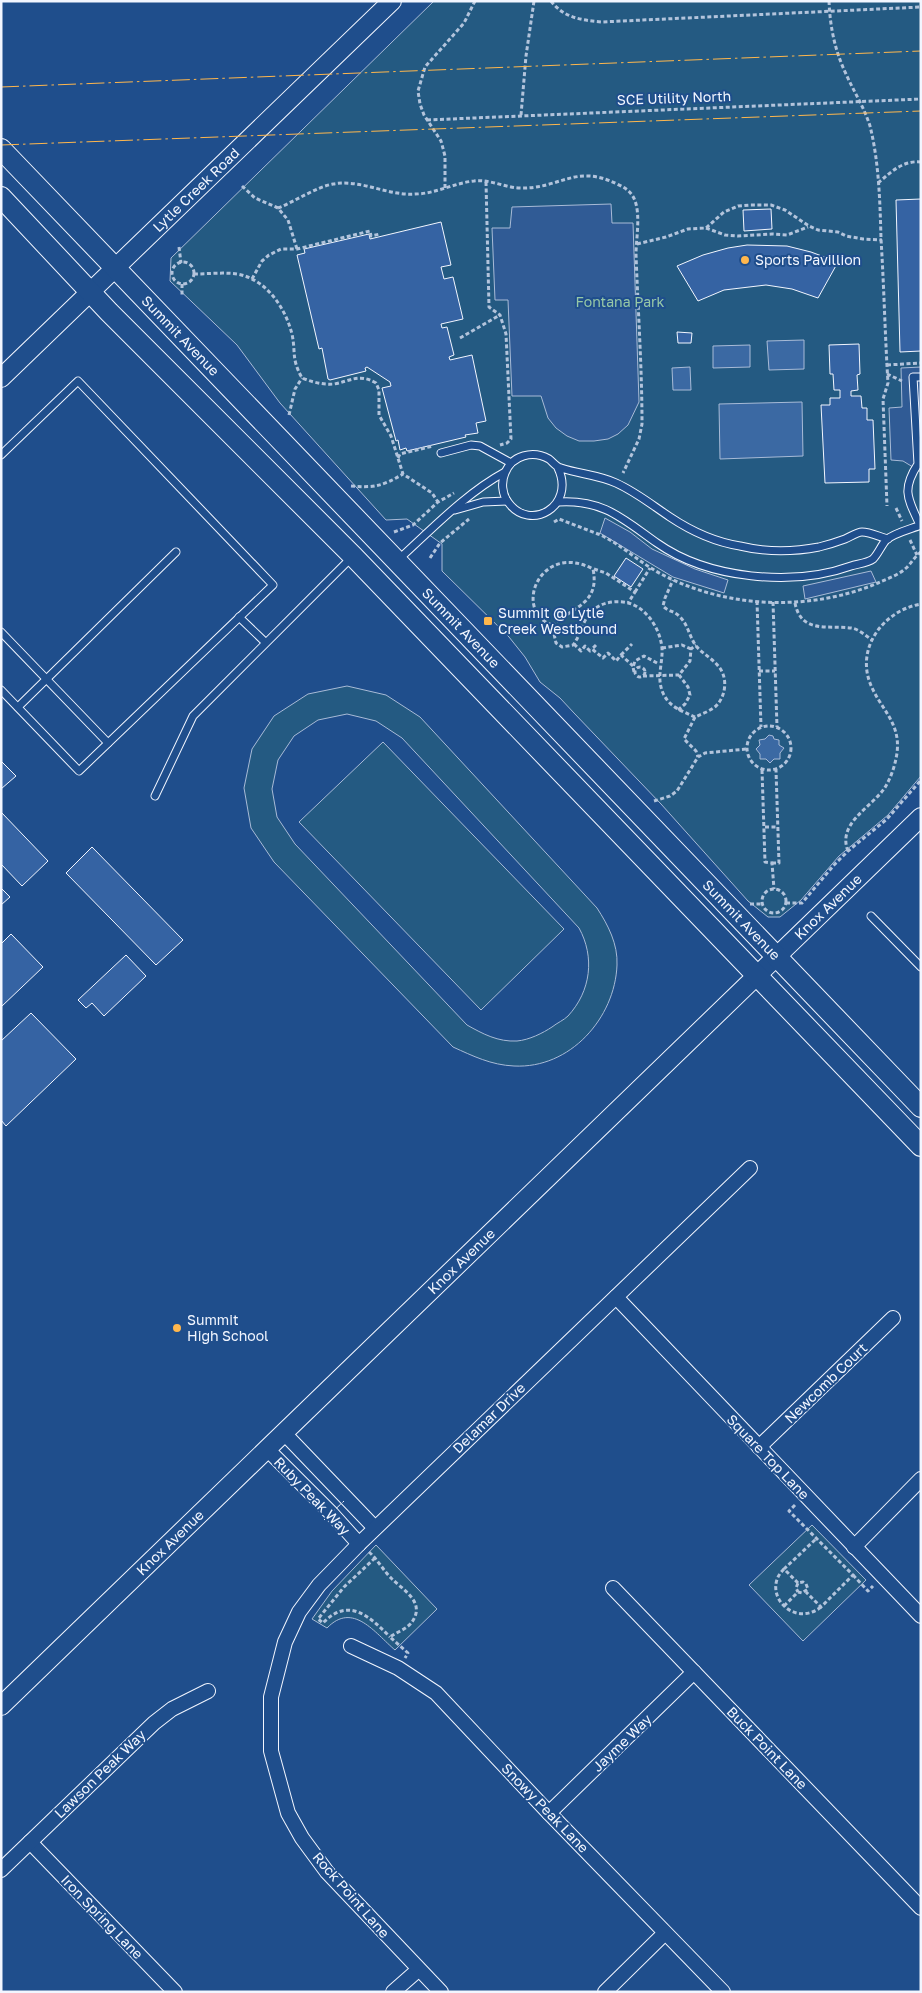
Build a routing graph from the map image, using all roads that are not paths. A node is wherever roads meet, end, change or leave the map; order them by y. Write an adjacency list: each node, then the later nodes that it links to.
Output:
1 (392, 1): 4 (street, Lytle Creek Road)
2 (1, 149): 4 (main road, Summit Avenue)
3 (1, 197): 5 (main road, Summit Avenue)
4 (116, 268): 5 (street, Lytle Creek Road); 20 (main road, Summit Avenue)
5 (90, 292): 7 (street, Lytle Creek Road); 19 (main road, Summit Avenue)
6 (921, 377): 16 (lane)
7 (1, 378)
8 (441, 453): 10 (lane)
9 (1, 455): 21 (lane)
10 (511, 464): 11 (lane); 12 (lane)
11 (558, 468): 14 (lane); 17 (lane)
12 (505, 472): 13 (lane); 15 (lane)
13 (507, 501): 14 (lane); 15 (lane)
14 (558, 502): 17 (lane)
15 (455, 510): 20 (lane)
16 (920, 525): 17 (lane)
17 (888, 539)
18 (176, 552): 24 (lane)
19 (353, 556): 23 (lane); 33 (main road, Summit Avenue)
20 (396, 562): 31 (main road, Summit Avenue)
21 (240, 617): 23 (lane); 27 (lane)
22 (1, 632): 24 (lane)
23 (265, 642): 28 (lane)
24 (46, 679): 26 (lane); 27 (lane)
25 (1, 690): 26 (lane)
26 (18, 707): 27 (lane)
27 (108, 743)
28 (154, 796)
29 (921, 817): 31 (street, Knox Avenue)
30 (871, 916): 32 (lane)
31 (776, 957): 33 (street, Knox Avenue); 34 (main road, Summit Avenue)
32 (921, 967)
33 (757, 976): 35 (main road, Summit Avenue); 39 (street, Knox Avenue)
34 (921, 1108)
35 (921, 1146)
36 (750, 1168): 37 (street, Delamar Drive)
37 (616, 1297): 40 (street, Square Top Lane); 43 (street, Delamar Drive)
38 (893, 1318): 40 (street, Newcomb Court)
39 (284, 1432): 41 (street, Knox Avenue); 43 (street, Ruby Peak Way)
40 (759, 1447): 45 (street, Square Top Lane)
41 (266, 1448): 44 (street, Ruby Peak Way); 52 (street, Knox Avenue)
42 (921, 1478): 45 (street)
43 (375, 1528): 44 (street, Delamar Drive)
44 (358, 1544): 51 (street, Delamar Drive)
45 (854, 1546): 47 (street, Square Top Lane)
46 (613, 1588): 49 (street, Buck Point Lane)
47 (921, 1616)
48 (351, 1646): 53 (street, Snowy Peak Lane)
49 (694, 1672): 53 (street, Jayme Way); 56 (street, Buck Point Lane)
50 (208, 1691): 54 (street, Lawson Peak Way)
51 (271, 1697): 58 (street, Rock Point Lane)
52 (1, 1706)
53 (549, 1813): 57 (street, Snowy Peak Lane)
54 (30, 1842): 55 (street, Lawson Peak Way); 59 (street, Iron Spring Lane)
55 (1, 1870)
56 (921, 1908)
57 (665, 1933): 62 (street); 63 (street, Snowy Peak Lane)
58 (418, 1970): 60 (street); 61 (street, Rock Point Lane)
59 (170, 1990)
60 (393, 1992)
61 (441, 1992)
62 (605, 1992)
63 (723, 1992)

